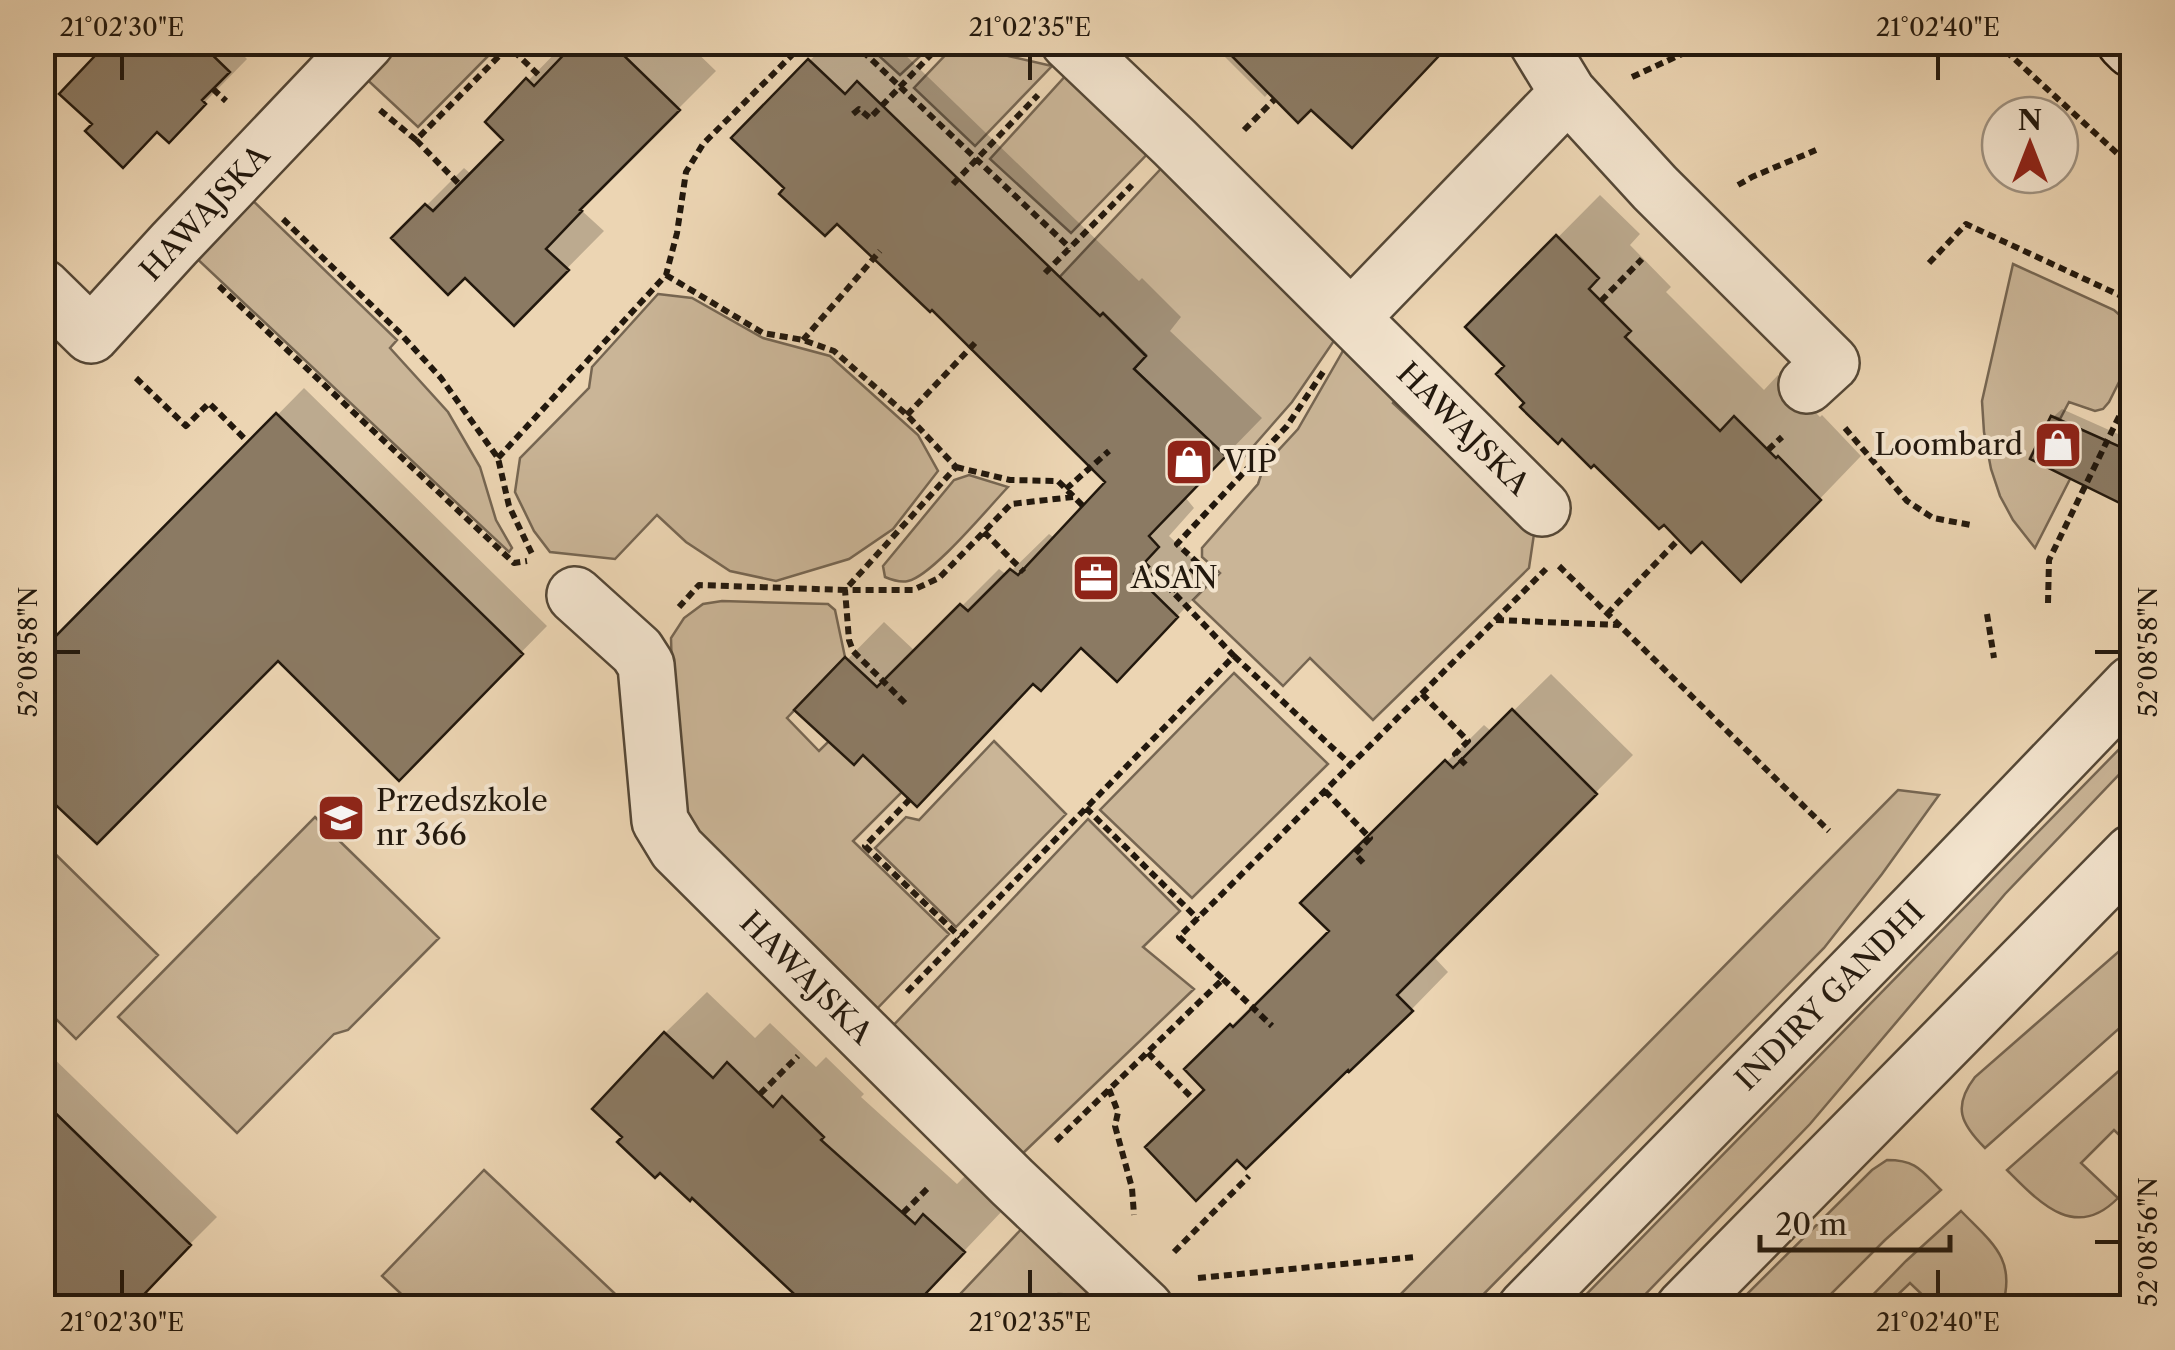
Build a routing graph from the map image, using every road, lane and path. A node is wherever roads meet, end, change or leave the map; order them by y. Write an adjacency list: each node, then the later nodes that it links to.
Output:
1 (366, 42): 22 (street, HAWAJSKA)
2 (805, 42): 31 (path)
3 (853, 42): 13 (path)
4 (944, 42): 13 (path)
5 (1537, 42): 14 (street)
6 (1996, 42): 21 (path)
7 (2125, 42): 11 (street)
8 (1706, 43): 14 (path)
9 (508, 44): 12 (path); 17 (path)
10 (1074, 47): 18 (street, HAWAJSKA); 20 (path)
11 (2132, 50)
12 (542, 78)
13 (901, 86): 15 (path); 20 (path)
14 (1568, 93): 25 (street); 34 (street)
15 (853, 114)
16 (394, 122): 17 (path)
17 (416, 140): 23 (path)
18 (1174, 142): 27 (path); 34 (street, HAWAJSKA)
19 (1816, 150): 25 (path)
20 (976, 158): 24 (path); 27 (path)
21 (2132, 167)
22 (238, 177): 26 (street, HAWAJSKA); 43 (path)
23 (459, 184)
24 (952, 184)
25 (1685, 216): 39 (street)
26 (174, 244): 35 (street, HAWAJSKA); 43 (path)
27 (1070, 248): 30 (path)
28 (880, 251): 36 (path)
29 (1929, 263): 33 (path)
30 (1045, 272)
31 (666, 275): 36 (path); 43 (path)
32 (42, 287): 35 (street)
33 (2132, 302)
34 (1351, 318): 48 (street, HAWAJSKA); 55 (path)
35 (91, 335): 41 (path)
36 (804, 340): 40 (path)
37 (976, 343): 40 (path)
38 (2132, 390): 57 (path)
39 (1820, 400): 49 (path)
40 (907, 415): 44 (path)
41 (248, 442)
42 (1110, 451): 45 (path)
43 (498, 458)
44 (956, 467): 45 (path); 54 (path)
45 (1066, 490): 46 (path)
46 (1073, 497): 47 (path); 50 (path)
47 (1083, 506)
48 (1542, 508)
49 (1970, 524)
50 (984, 532): 53 (path); 54 (path)
51 (1678, 540): 58 (path)
52 (1144, 563): 55 (path)
53 (1024, 572)
54 (845, 590): 62 (path); 67 (path)
55 (1172, 592): 63 (path)
56 (575, 595): 62 (street)
57 (2048, 603)
58 (1607, 614): 60 (path); 61 (path)
59 (1987, 614): 64 (path)
60 (1494, 620): 61 (path); 66 (path)
61 (1620, 626): 73 (path)
62 (637, 651): 80 (street, HAWAJSKA)
63 (1234, 656): 68 (path); 72 (path)
64 (1994, 658)
65 (2132, 684): 90 (street, INDIRY GANDHI)
66 (1422, 694): 68 (path); 69 (path)
67 (906, 703)
68 (1351, 765): 70 (path)
69 (1467, 766)
70 (1324, 791): 75 (path); 76 (path)
71 (910, 799): 77 (path)
72 (1086, 808): 76 (path); 77 (path)
73 (1829, 831)
74 (2132, 853): 91 (street)
75 (1366, 866)
76 (1198, 919): 78 (path)
77 (960, 937): 80 (path)
78 (1223, 980): 79 (path); 83 (path)
79 (1272, 1026)
80 (865, 1036): 89 (street, HAWAJSKA)
81 (2125, 1042): 82 (path)
82 (2132, 1049)
83 (1148, 1053): 84 (path); 85 (path)
84 (1110, 1089): 86 (path); 89 (path)
85 (1194, 1100)
86 (1062, 1135)
87 (1249, 1176): 89 (path)
88 (1416, 1257): 89 (path)
89 (1140, 1304)
90 (1526, 1308)
91 (1684, 1308)

